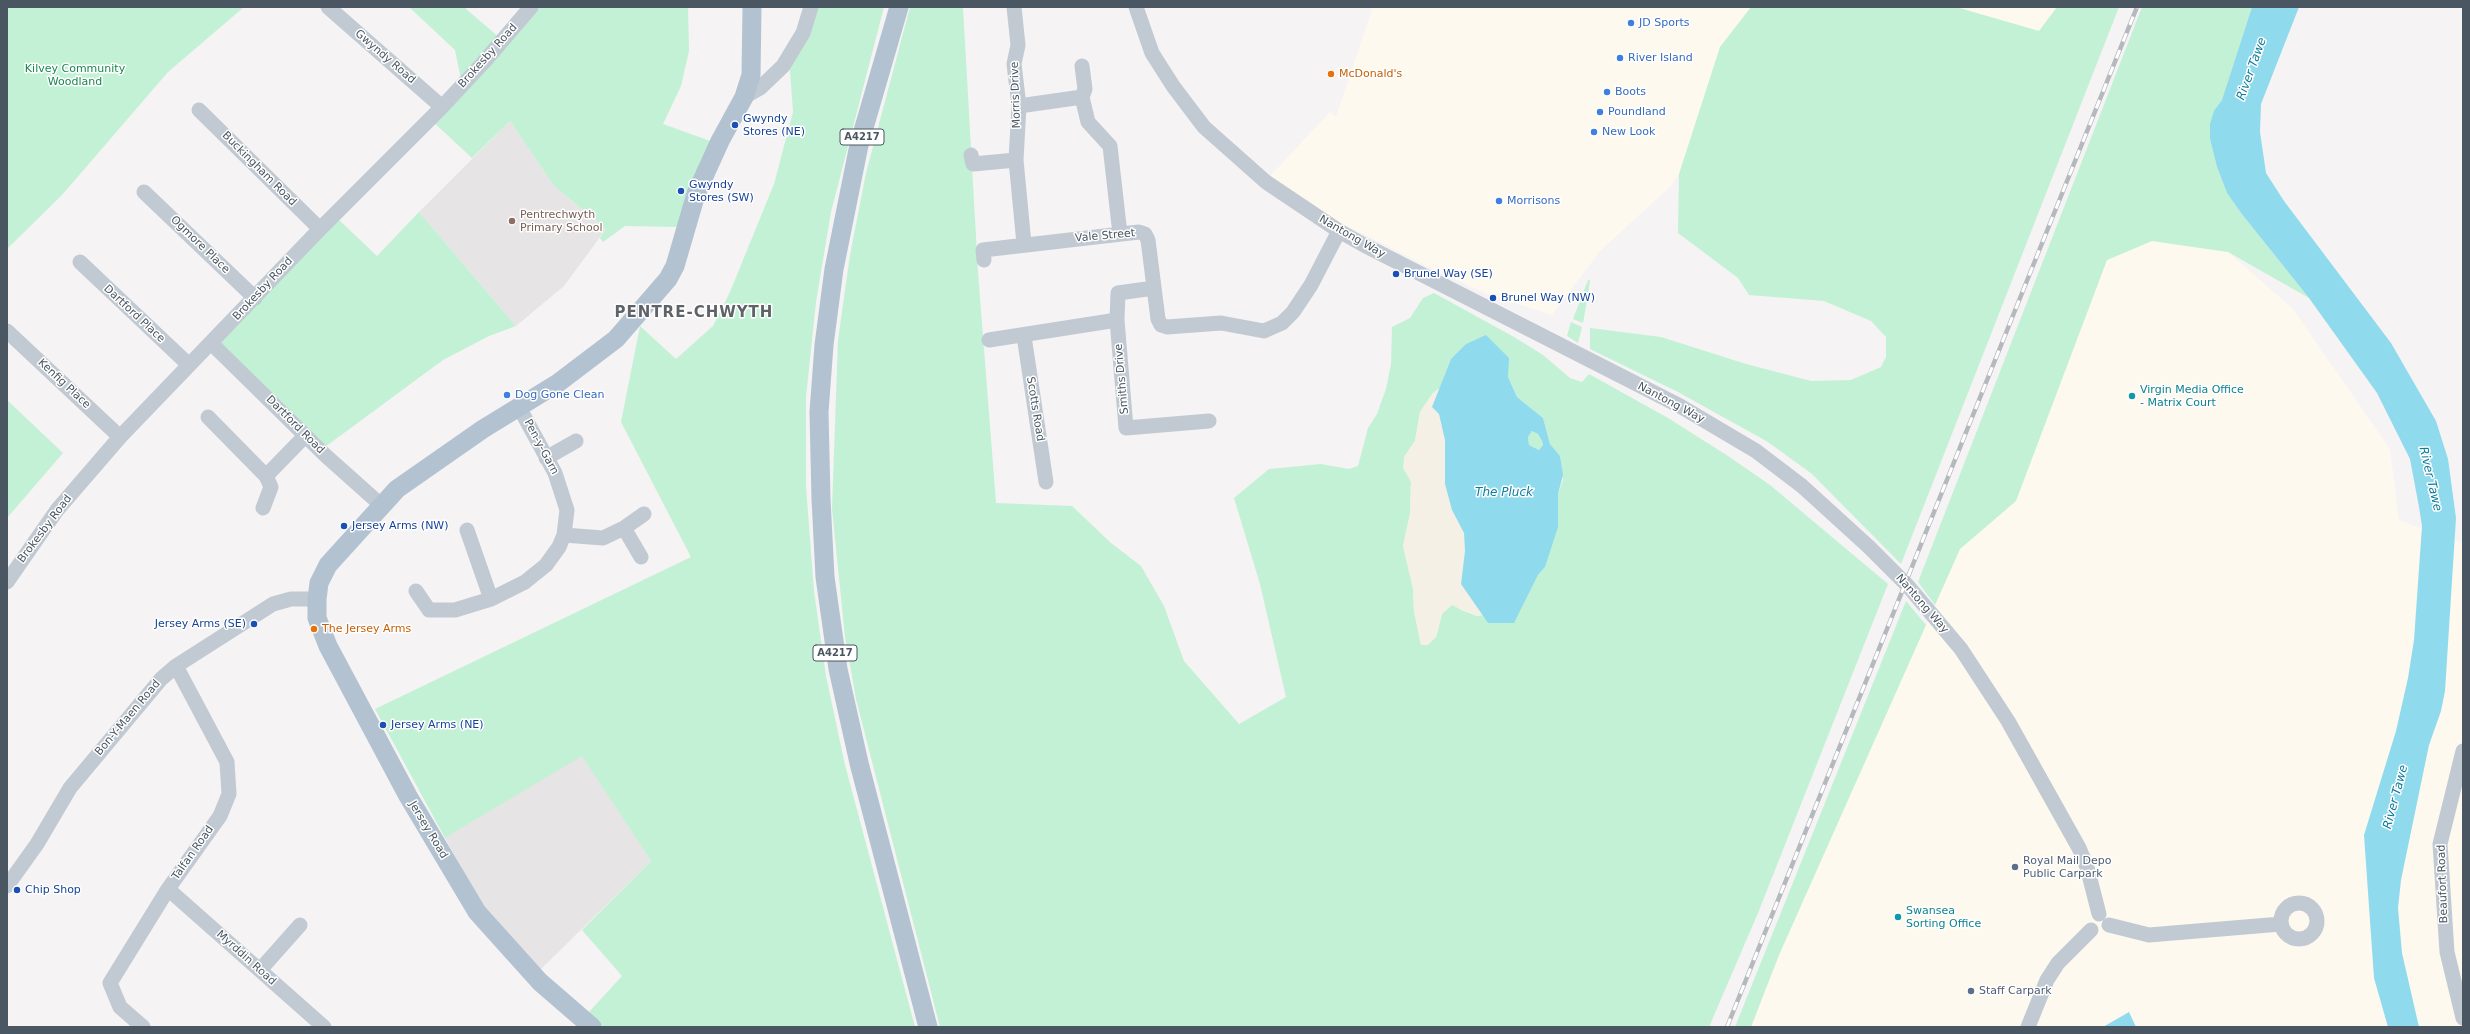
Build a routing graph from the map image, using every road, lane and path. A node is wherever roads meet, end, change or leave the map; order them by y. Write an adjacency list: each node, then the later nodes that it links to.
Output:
1 (328, 7): 11 (street, Gwyndy Road)
2 (531, 7): 11 (street, Brokesby Road)
3 (752, 7): 9 (main road, Jersey Road)
4 (811, 7): 9 (street)
5 (899, 7): 63 (main road, A4217)
6 (1014, 7): 12 (street, Morris Drive)
7 (1136, 7): 18 (street, Nantong Way)
8 (1082, 66): 10 (street)
9 (744, 97): 31 (main road, Jersey Road)
10 (1082, 97): 12 (street); 19 (street)
11 (442, 106): 17 (street, Brokesby Road)
12 (1019, 106): 15 (street, Morris Drive)
13 (199, 110): 17 (street, Buckingham Road)
14 (971, 155): 15 (street)
15 (1016, 160): 20 (street, Morris Drive)
16 (144, 192): 24 (street, Ogmore Place)
17 (320, 229): 24 (street, Brokesby Road)
18 (1339, 231): 23 (street, Vale Street); 55 (street, Nantong Way)
19 (1120, 234): 20 (street, Vale Street); 23 (street, Vale Street)
20 (1024, 244): 21 (street, Vale Street)
21 (984, 260)
22 (80, 262): 30 (street, Dartford Place)
23 (1154, 288): 25 (street)
24 (255, 298): 29 (street, Brokesby Road)
25 (1117, 320): 27 (street); 33 (street, Smiths Drive)
26 (7, 331): 35 (street, Kenfig Place)
27 (1024, 336): 28 (street); 39 (street, Scotts Road)
28 (989, 340)
29 (211, 343): 30 (street, Brokesby Road); 34 (street, Dartford Road)
30 (189, 365): 35 (street, Brokesby Road)
31 (519, 407): 37 (street, Pen-y-Garn); 40 (main road, Jersey Road)
32 (208, 417): 38 (street)
33 (1209, 421)
34 (306, 436): 38 (street); 40 (street, Dartford Road)
35 (120, 437): 47 (street, Brokesby Road)
36 (576, 441): 37 (street)
37 (546, 458): 45 (street, Pen-y-Garn)
38 (266, 476): 41 (street)
39 (1046, 482)
40 (381, 505): 49 (main road, Jersey Road)
41 (263, 508)
42 (644, 514): 43 (street)
43 (624, 528): 45 (street); 46 (street)
44 (467, 530): 50 (street)
45 (564, 535): 50 (street, Pen-y-Garn)
46 (640, 557)
47 (7, 582)
48 (416, 591): 50 (street, Pen-y-Garn)
49 (317, 599): 51 (street, Bon-Y-Maen Road); 62 (main road, Jersey Road)
50 (491, 599)
51 (176, 666): 53 (street, Bon-Y-Maen Road); 54 (street, Talfan Road)
52 (2463, 751): 59 (street, Beaufort Road)
53 (7, 886)
54 (168, 889): 58 (street, Myrddin Road); 60 (street, Talfan Road)
55 (2104, 920): 56 (street); 64 (street)
56 (2281, 924)
57 (300, 925): 58 (street)
58 (260, 970): 61 (street, Myrddin Road)
59 (2463, 1018)
60 (143, 1027)
61 (324, 1027)
62 (592, 1027)
63 (928, 1027)
64 (2028, 1027)

